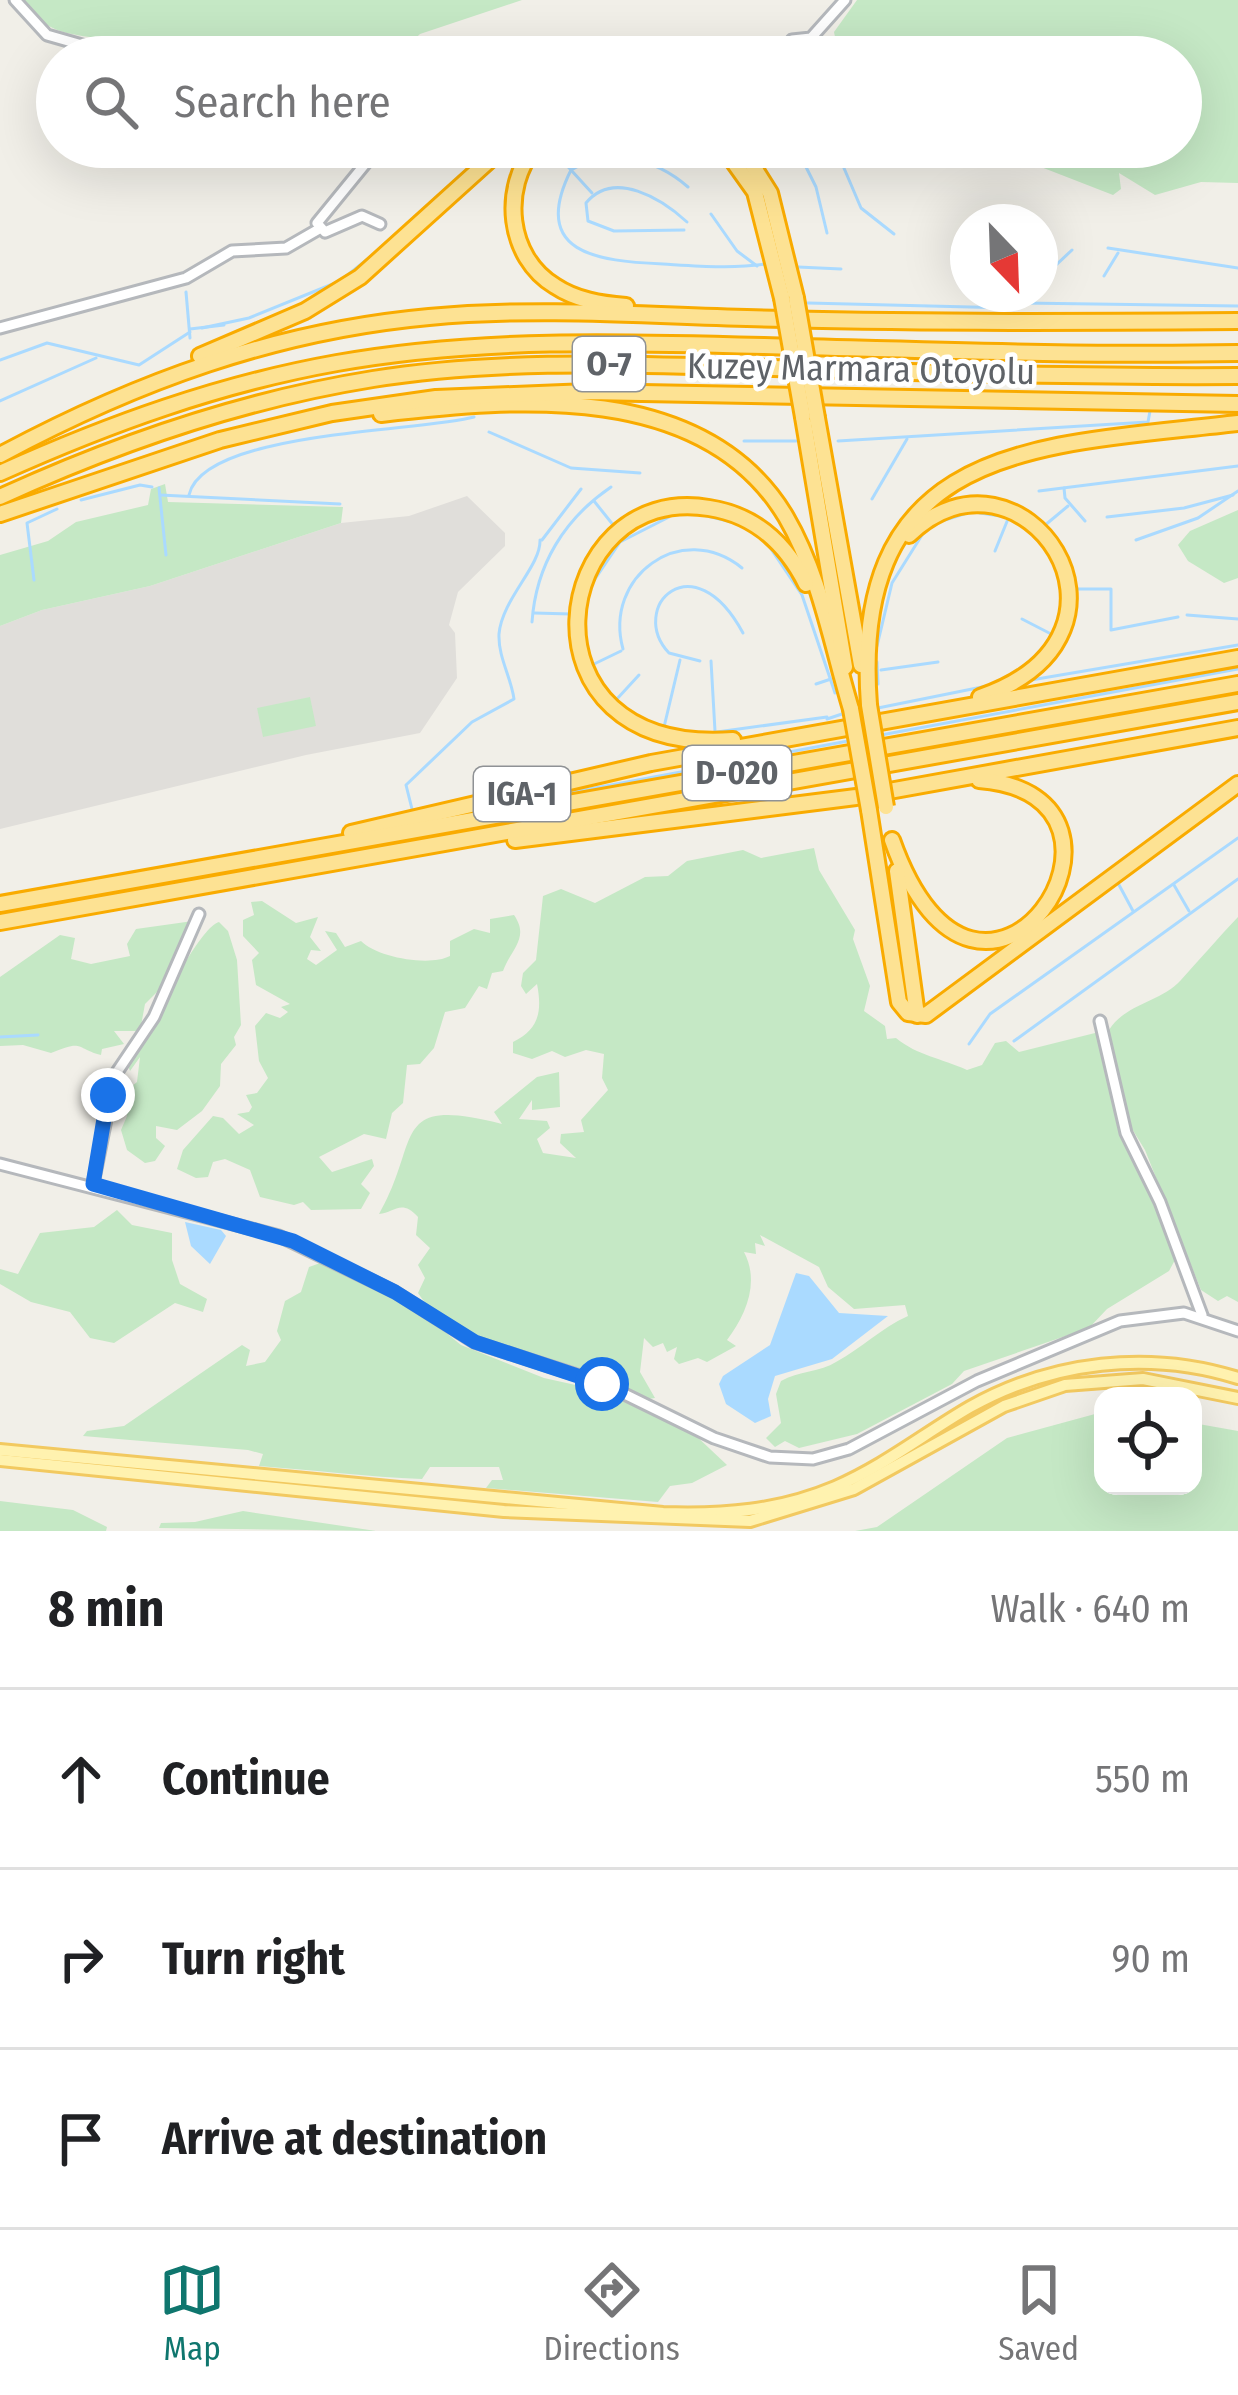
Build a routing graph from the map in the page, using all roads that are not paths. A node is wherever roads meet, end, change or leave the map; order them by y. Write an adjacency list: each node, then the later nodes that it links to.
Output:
1 (15, 0): 3 (street)
2 (844, 0): 4 (street)
3 (49, 36)
4 (813, 36)
5 (361, 168): 11 (street)
6 (481, 168): 21 (highway)
7 (522, 168): 13 (highway)
8 (738, 168): 12 (highway)
9 (754, 168): 12 (highway)
10 (380, 224): 11 (street)
11 (319, 229): 15 (street)
12 (789, 298): 19 (highway, bridge)
13 (877, 317): 14 (highway); 21 (highway)
14 (1238, 321)
15 (0, 328)
16 (1238, 353): 24 (highway, Kuzey Marmara Otoyolu / O-7)
17 (1238, 376): 25 (highway, Kuzey Marmara Otoyolu / O-7)
18 (1238, 404): 23 (highway)
19 (810, 418): 32 (highway); 33 (highway)
20 (1238, 423): 27 (highway)
21 (51, 428): 22 (highway)
22 (0, 455)
23 (146, 462): 26 (highway); 28 (highway)
24 (0, 473)
25 (0, 497)
26 (0, 514)
27 (878, 592): 32 (highway, IGA-1); 34 (highway, IGA-1)
28 (835, 655): 33 (highway); 36 (highway)
29 (1238, 658): 34 (highway, IGA-1)
30 (1238, 684): 40 (highway, D-020)
31 (1238, 702): 41 (highway, D-020)
32 (869, 705): 39 (highway, bridge)
33 (851, 710): 45 (highway, bridge)
34 (887, 722): 36 (highway, IGA-1)
35 (1238, 728): 38 (highway)
36 (810, 735): 40 (highway, IGA-1)
37 (1238, 784): 45 (highway)
38 (909, 788): 39 (highway); 41 (highway)
39 (892, 840): 45 (highway)
40 (236, 862): 42 (highway, D-020)
41 (249, 878): 44 (highway, D-020)
42 (0, 904)
43 (199, 914): 48 (street)
44 (0, 922)
45 (917, 1015)
46 (1100, 1021): 49 (street)
47 (0, 1164): 48 (street)
48 (93, 1184): 49 (street)
49 (1202, 1315): 50 (street)
50 (1238, 1331)
51 (1238, 1378): 53 (main road)
52 (1238, 1398): 53 (main road)
53 (0, 1455)

